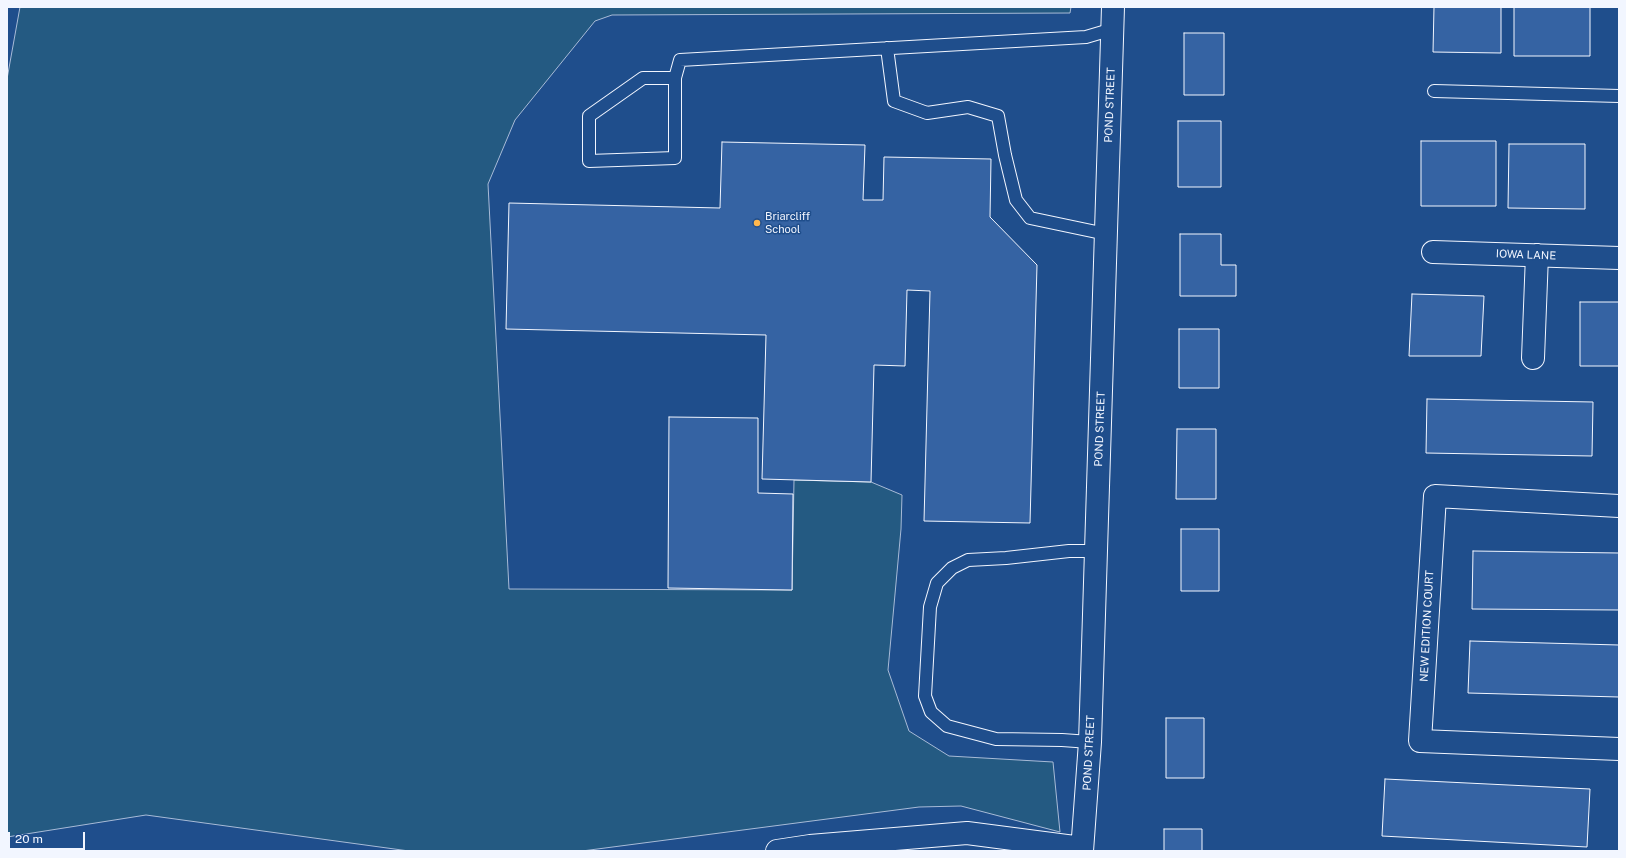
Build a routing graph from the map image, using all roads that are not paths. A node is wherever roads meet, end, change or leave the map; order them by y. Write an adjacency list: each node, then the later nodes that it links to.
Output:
1 (1113, 7): 2 (street, POND STREET)
2 (1113, 29): 3 (lane); 7 (street, POND STREET)
3 (887, 48): 4 (lane); 7 (lane)
4 (675, 78): 4 (lane)
5 (1434, 91): 6 (lane)
6 (1619, 96)
7 (1106, 234): 13 (street, POND STREET)
8 (1433, 252): 9 (street, IOWA LANE)
9 (1537, 255): 10 (street, IOWA LANE); 11 (street)
10 (1619, 258)
11 (1533, 358)
12 (1619, 506): 15 (street, NEW EDITION COURT)
13 (1096, 551): 14 (street, POND STREET); 14 (lane)
14 (1090, 742): 16 (street, POND STREET)
15 (1619, 749)
16 (1082, 849): 17 (street)
17 (777, 851)

